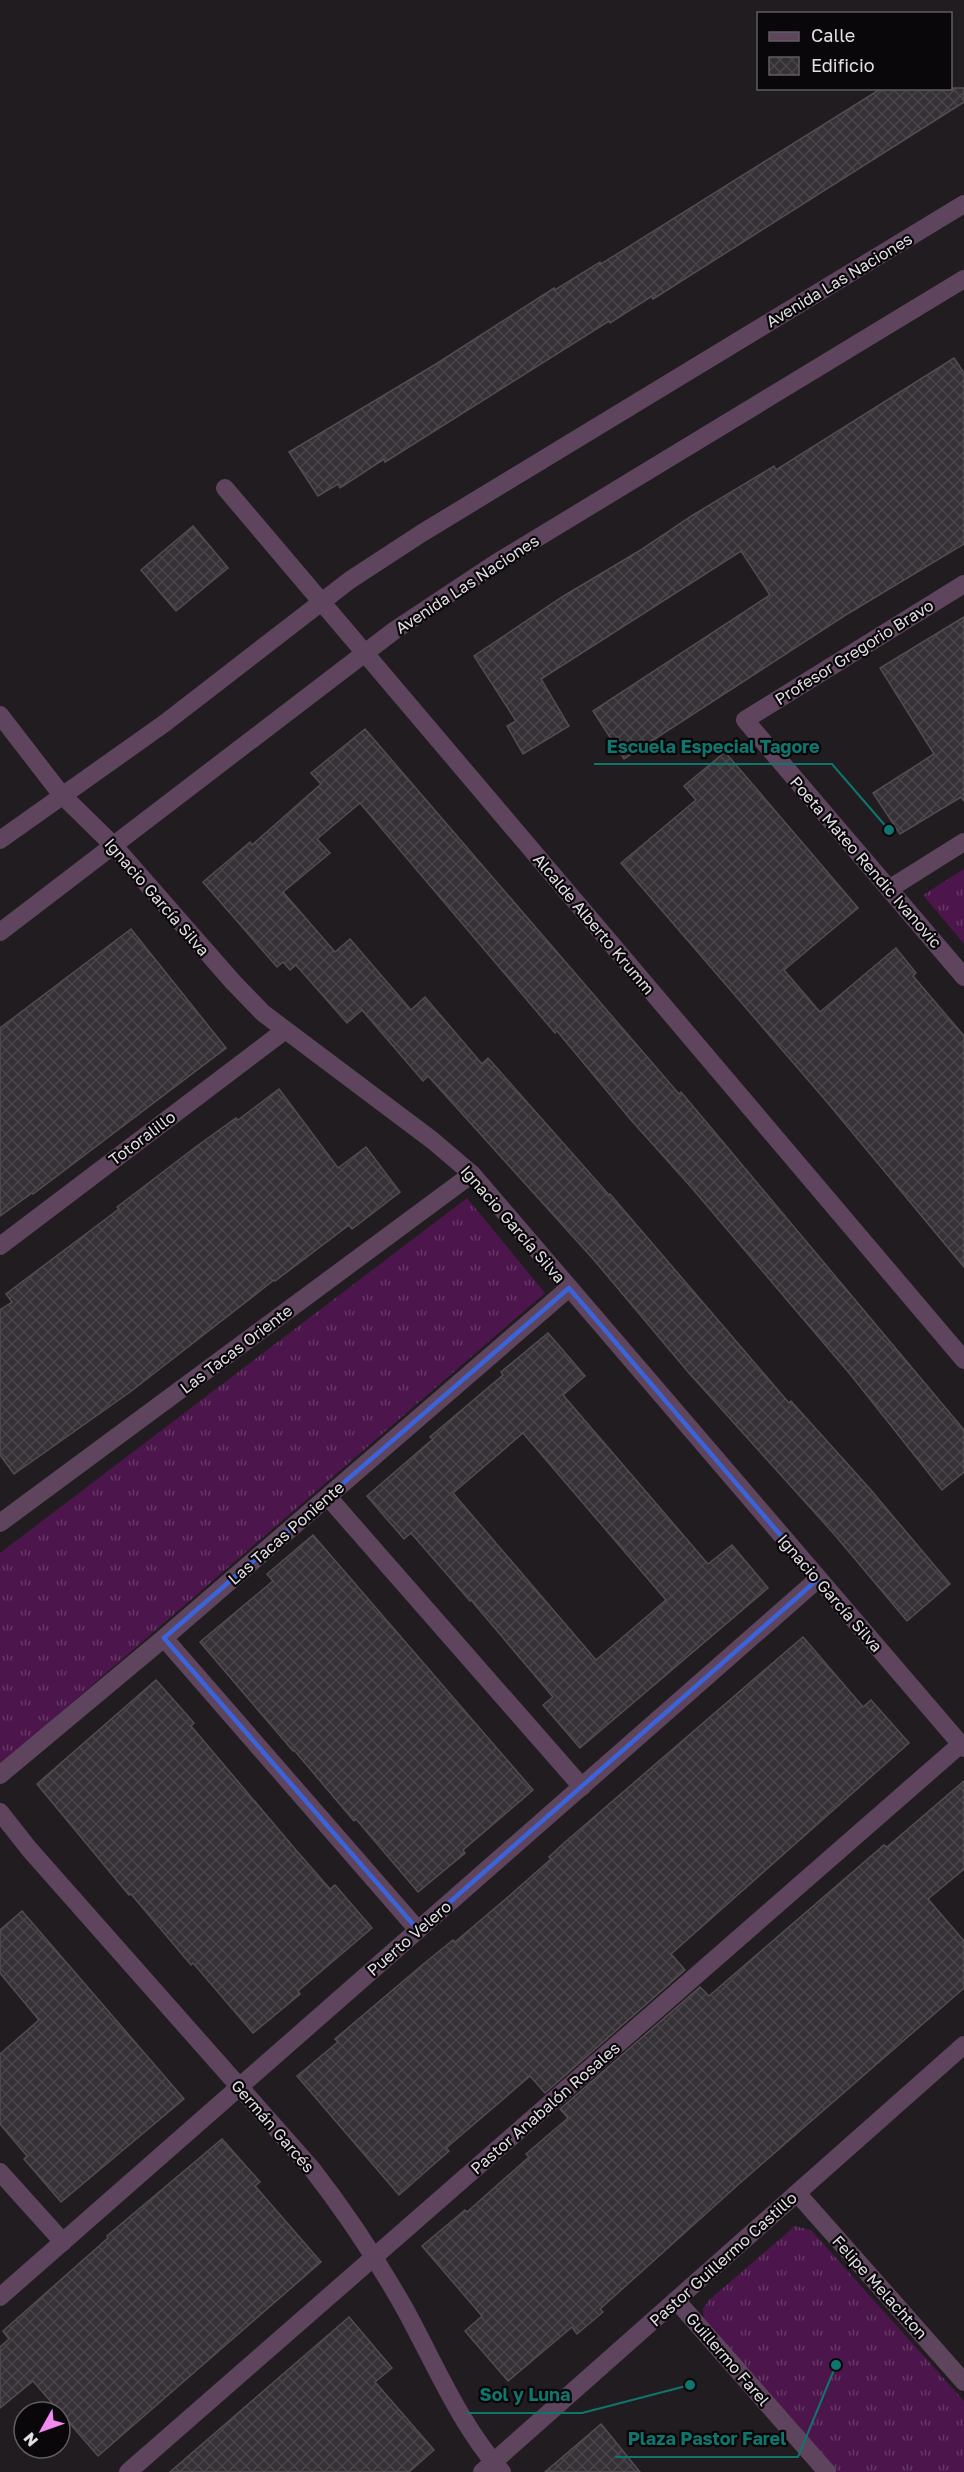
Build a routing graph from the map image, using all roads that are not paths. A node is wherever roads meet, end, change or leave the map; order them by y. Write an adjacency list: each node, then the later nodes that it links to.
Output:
1 (964, 204): 5 (street, Avenida Las Naciones)
2 (964, 279): 6 (street, Avenida Las Naciones)
3 (225, 488): 5 (street, Alcalde Alberto Krumm)
4 (964, 584): 8 (street, Profesor Gregorio Bravo)
5 (321, 602): 6 (street, Alcalde Alberto Krumm); 9 (street, Avenida Las Naciones)
6 (365, 652): 12 (street, Avenida Las Naciones); 20 (street, Alcalde Alberto Krumm)
7 (0, 715): 9 (street, Ignacio García Silva)
8 (745, 720): 13 (street, Poeta Mateo Rendic Ivanovic)
9 (61, 794): 10 (street, Avenida Las Naciones); 12 (street, Ignacio García Silva)
10 (0, 840)
11 (964, 842): 13 (street)
12 (114, 846): 14 (street, Avenida Las Naciones); 16 (street, Ignacio García Silva)
13 (889, 889): 15 (street, Poeta Mateo Rendic Ivanovic)
14 (0, 932)
15 (964, 977)
16 (284, 1031): 17 (street, Ignacio García Silva); 18 (street, Totoralillo)
17 (472, 1174): 19 (street, Ignacio García Silva); 22 (street, Las Tacas Oriente)
18 (0, 1246)
19 (569, 1288): 21 (street, Las Tacas Poniente); 23 (street, Ignacio García Silva)
20 (964, 1360)
21 (328, 1497): 24 (street, Las Tacas Poniente); 27 (street)
22 (0, 1523)
23 (818, 1579): 25 (street, Ignacio García Silva); 27 (street, Puerto Velero)
24 (164, 1638): 26 (street, Las Tacas Poniente); 29 (street)
25 (962, 1746): 35 (street, Pastor Anabalón Rosales)
26 (0, 1775)
27 (582, 1786): 29 (street, Puerto Velero)
28 (0, 1812): 31 (street, Germán Garcés)
29 (418, 1930): 31 (street, Puerto Velero)
30 (964, 2045): 33 (street, Pastor Guillermo Castillo)
31 (239, 2087): 34 (street, Puerto Velero); 35 (street, Germán Garcés)
32 (0, 2172): 34 (street)
33 (797, 2193): 37 (street, Pastor Guillermo Castillo); 38 (street, Felipe Melachton)
34 (63, 2242): 36 (street, Puerto Velero)
35 (375, 2257): 39 (street, Germán Garcés); 40 (street, Pastor Anabalón Rosales)
36 (0, 2297)
37 (676, 2300): 39 (street, Pastor Guillermo Castillo); 41 (street, Guillermo Farel)
38 (964, 2382)
39 (493, 2469)
40 (128, 2472)
41 (827, 2472)

